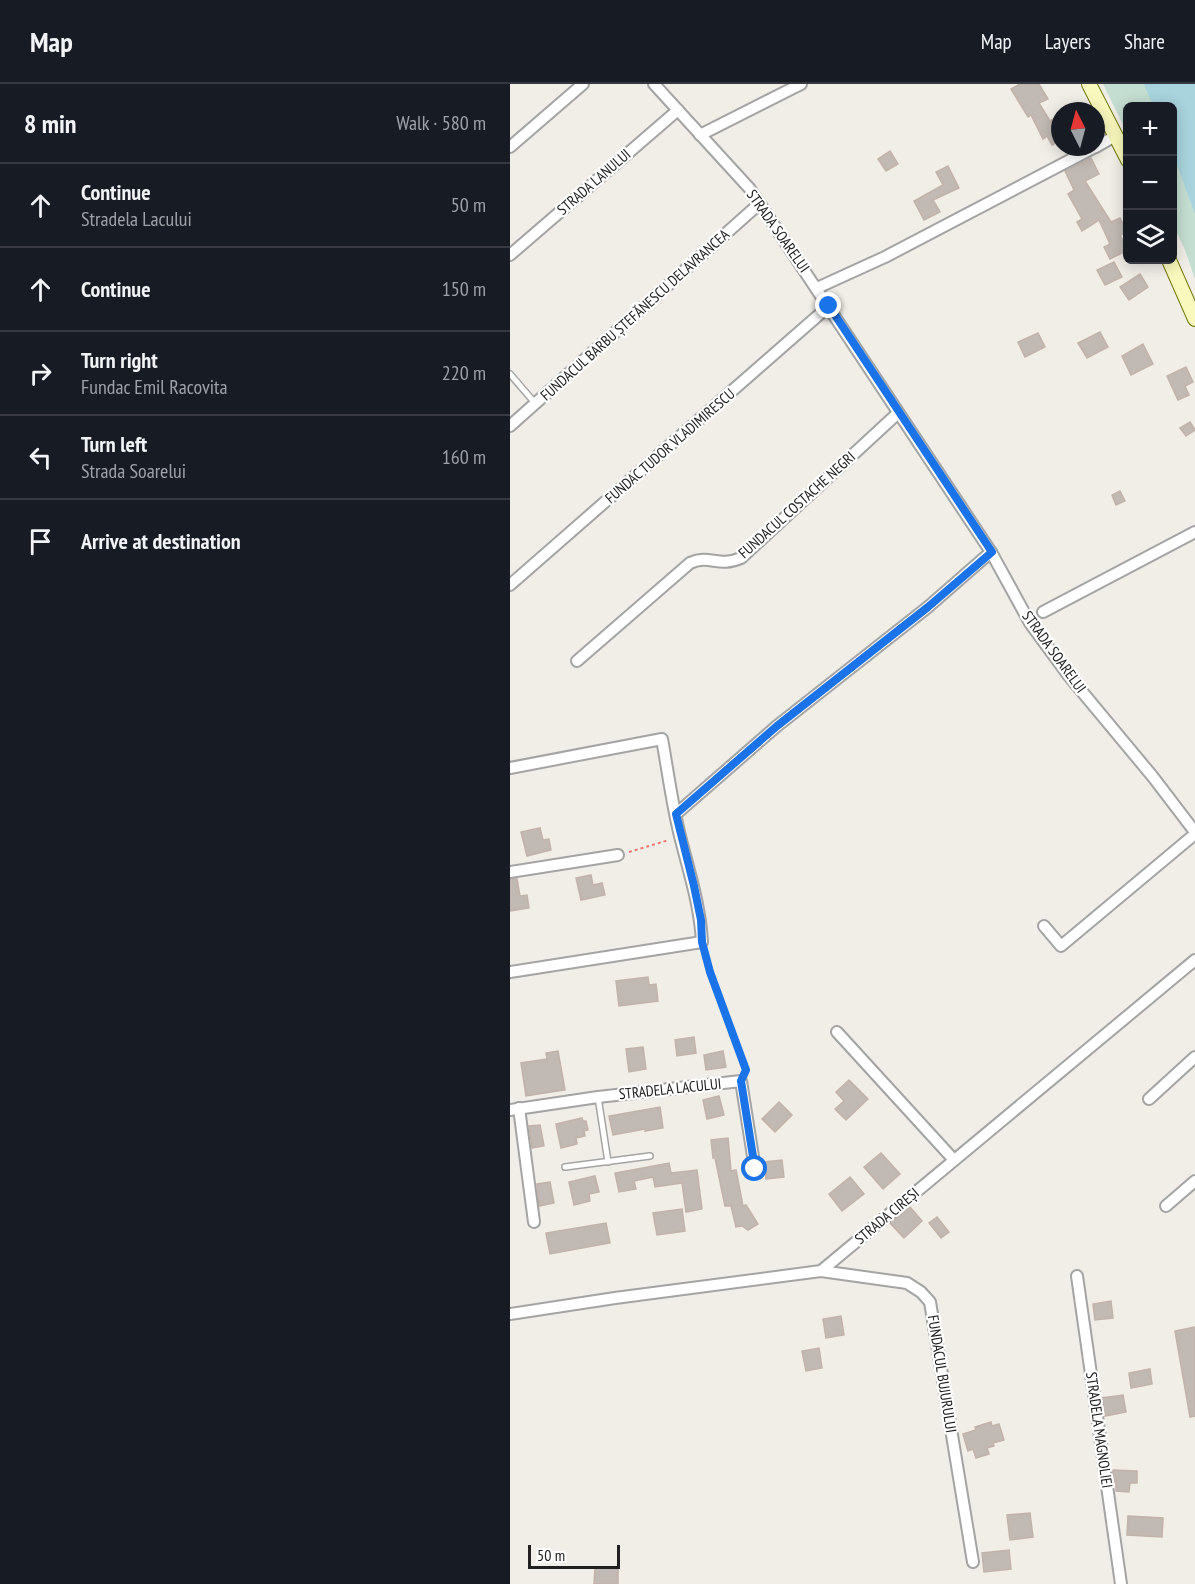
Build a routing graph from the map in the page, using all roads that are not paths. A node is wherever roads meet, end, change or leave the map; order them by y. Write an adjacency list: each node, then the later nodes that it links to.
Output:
1 (583, 84): 9 (street)
2 (654, 84): 5 (street, STRADA SOARELUI)
3 (801, 84): 6 (street)
4 (1089, 84): 7 (main road)
5 (678, 110): 6 (street, STRADA SOARELUI); 13 (street, STRADA LANULUI)
6 (699, 135): 12 (street, STRADA SOARELUI)
7 (1115, 136): 8 (street); 11 (main road)
8 (1105, 142)
9 (510, 147)
10 (1079, 156): 15 (street)
11 (1126, 156)
12 (759, 204): 15 (street, STRADA SOARELUI); 19 (street, FUNDACUL BARBU ȘTEFĂNESCU DELAVRANCEA)
13 (510, 255)
14 (1171, 264): 17 (main road)
15 (817, 288): 16 (street, STRADA SOARELUI)
16 (829, 306): 20 (street, STRADA SOARELUI); 24 (street, FUNDAC TUDOR VLADIMIRESCU)
17 (1195, 319)
18 (510, 374): 19 (lane)
19 (536, 404): 21 (street, FUNDACUL BARBU ȘTEFĂNESCU DELAVRANCEA)
20 (898, 413): 23 (street, STRADA SOARELUI); 26 (street, FUNDACUL COSTACHE NEGRI)
21 (510, 426)
22 (1195, 532): 25 (street)
23 (992, 552): 28 (street); 29 (street, STRADA SOARELUI)
24 (510, 585)
25 (1043, 612)
26 (577, 661)
27 (510, 768): 28 (street)
28 (676, 814): 34 (street)
29 (1195, 833): 32 (street)
30 (618, 855): 31 (street)
31 (510, 872)
32 (1044, 926)
33 (1195, 960): 41 (street, STRADA CIREȘI)
34 (510, 972)
35 (837, 1032): 41 (street)
36 (1195, 1057): 38 (street)
37 (598, 1097): 39 (street, STRADELA LACULUI); 42 (lane); 44 (street, STRADELA LACULUI)
38 (1149, 1099)
39 (514, 1109): 47 (street)
40 (650, 1156): 42 (lane)
41 (954, 1160): 48 (street, STRADA CIREȘI)
42 (608, 1162): 43 (lane)
43 (566, 1167)
44 (755, 1169)
45 (1195, 1181): 46 (street)
46 (1166, 1206)
47 (534, 1222)
48 (821, 1271): 50 (street); 51 (street, FUNDACUL BUJURULUI)
49 (1077, 1276): 52 (street, STRADELA MAGNOLIEI)
50 (510, 1314)
51 (973, 1562)
52 (1120, 1584)

